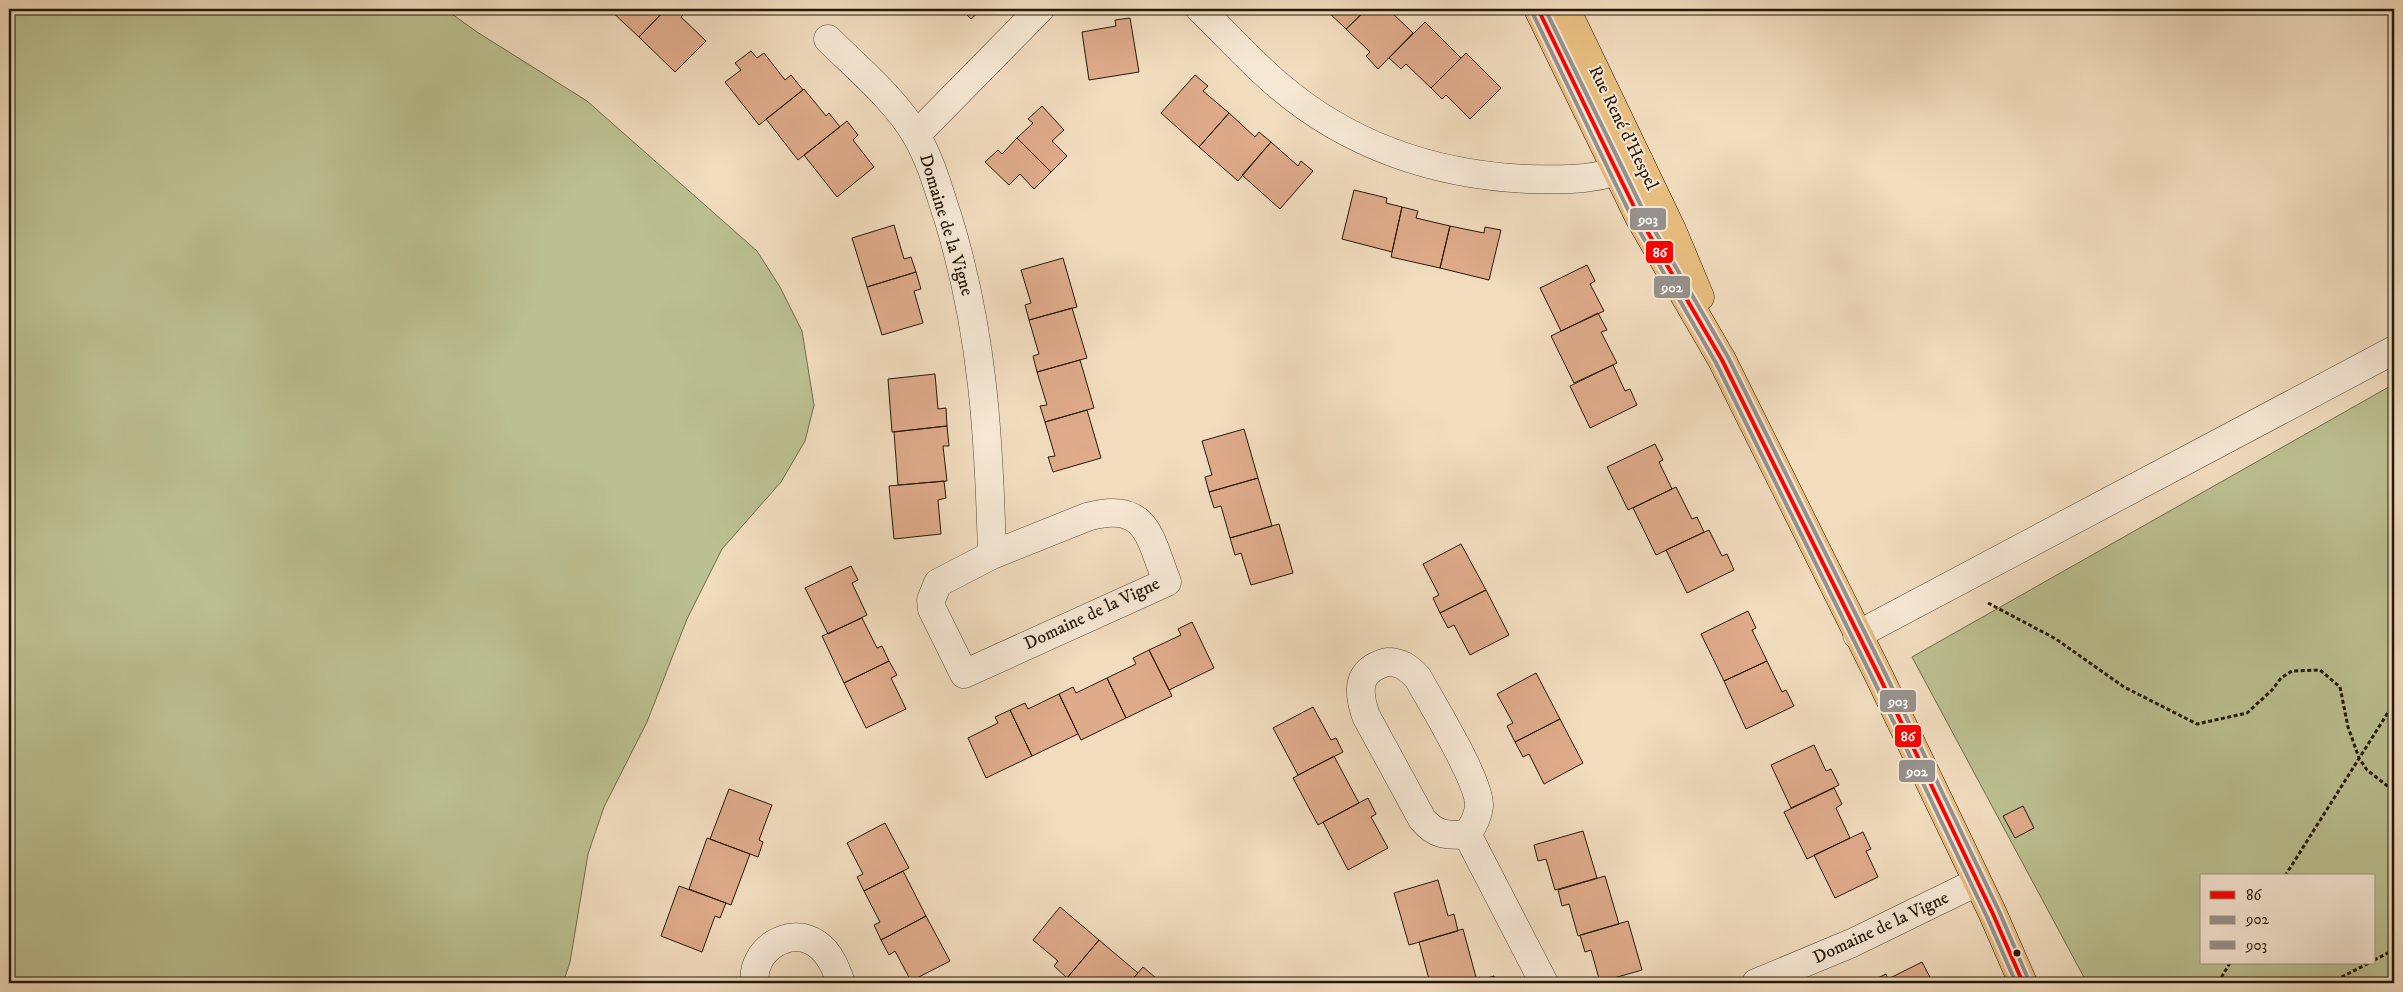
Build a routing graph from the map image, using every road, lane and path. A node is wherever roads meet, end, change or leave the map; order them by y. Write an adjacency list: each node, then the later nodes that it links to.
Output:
1 (1040, 9): 6 (street, Domaine de la Vigne)
2 (1200, 9): 7 (street)
3 (1538, 9): 7 (main road, Rue René d'Hespel)
4 (1566, 9): 7 (main road, Rue René d'Hespel)
5 (828, 39): 6 (street, Domaine de la Vigne)
6 (916, 135): 9 (street, Domaine de la Vigne)
7 (1628, 167): 11 (main road, Rue René d'Hespel)
8 (2394, 350): 10 (street)
9 (992, 555): 9 (street, Domaine de la Vigne)
10 (1956, 582): 11 (street); 13 (path)
11 (1857, 635): 17 (main road, Rue René d'Hespel)
12 (2394, 703): 13 (path)
13 (2359, 758): 14 (path); 16 (path)
14 (2394, 791)
15 (1467, 834): 15 (street); 24 (street)
16 (2287, 874)
17 (1977, 882): 25 (street, Domaine de la Vigne); 26 (main road, Rue René d'Hespel)
18 (2394, 950): 19 (path)
19 (2376, 959)
20 (2229, 964): 27 (path)
21 (2366, 964): 28 (path)
22 (755, 983): 23 (street)
23 (842, 983)
24 (1544, 983)
25 (1756, 983)
26 (2024, 983)
27 (2218, 983)
28 (2330, 983)

